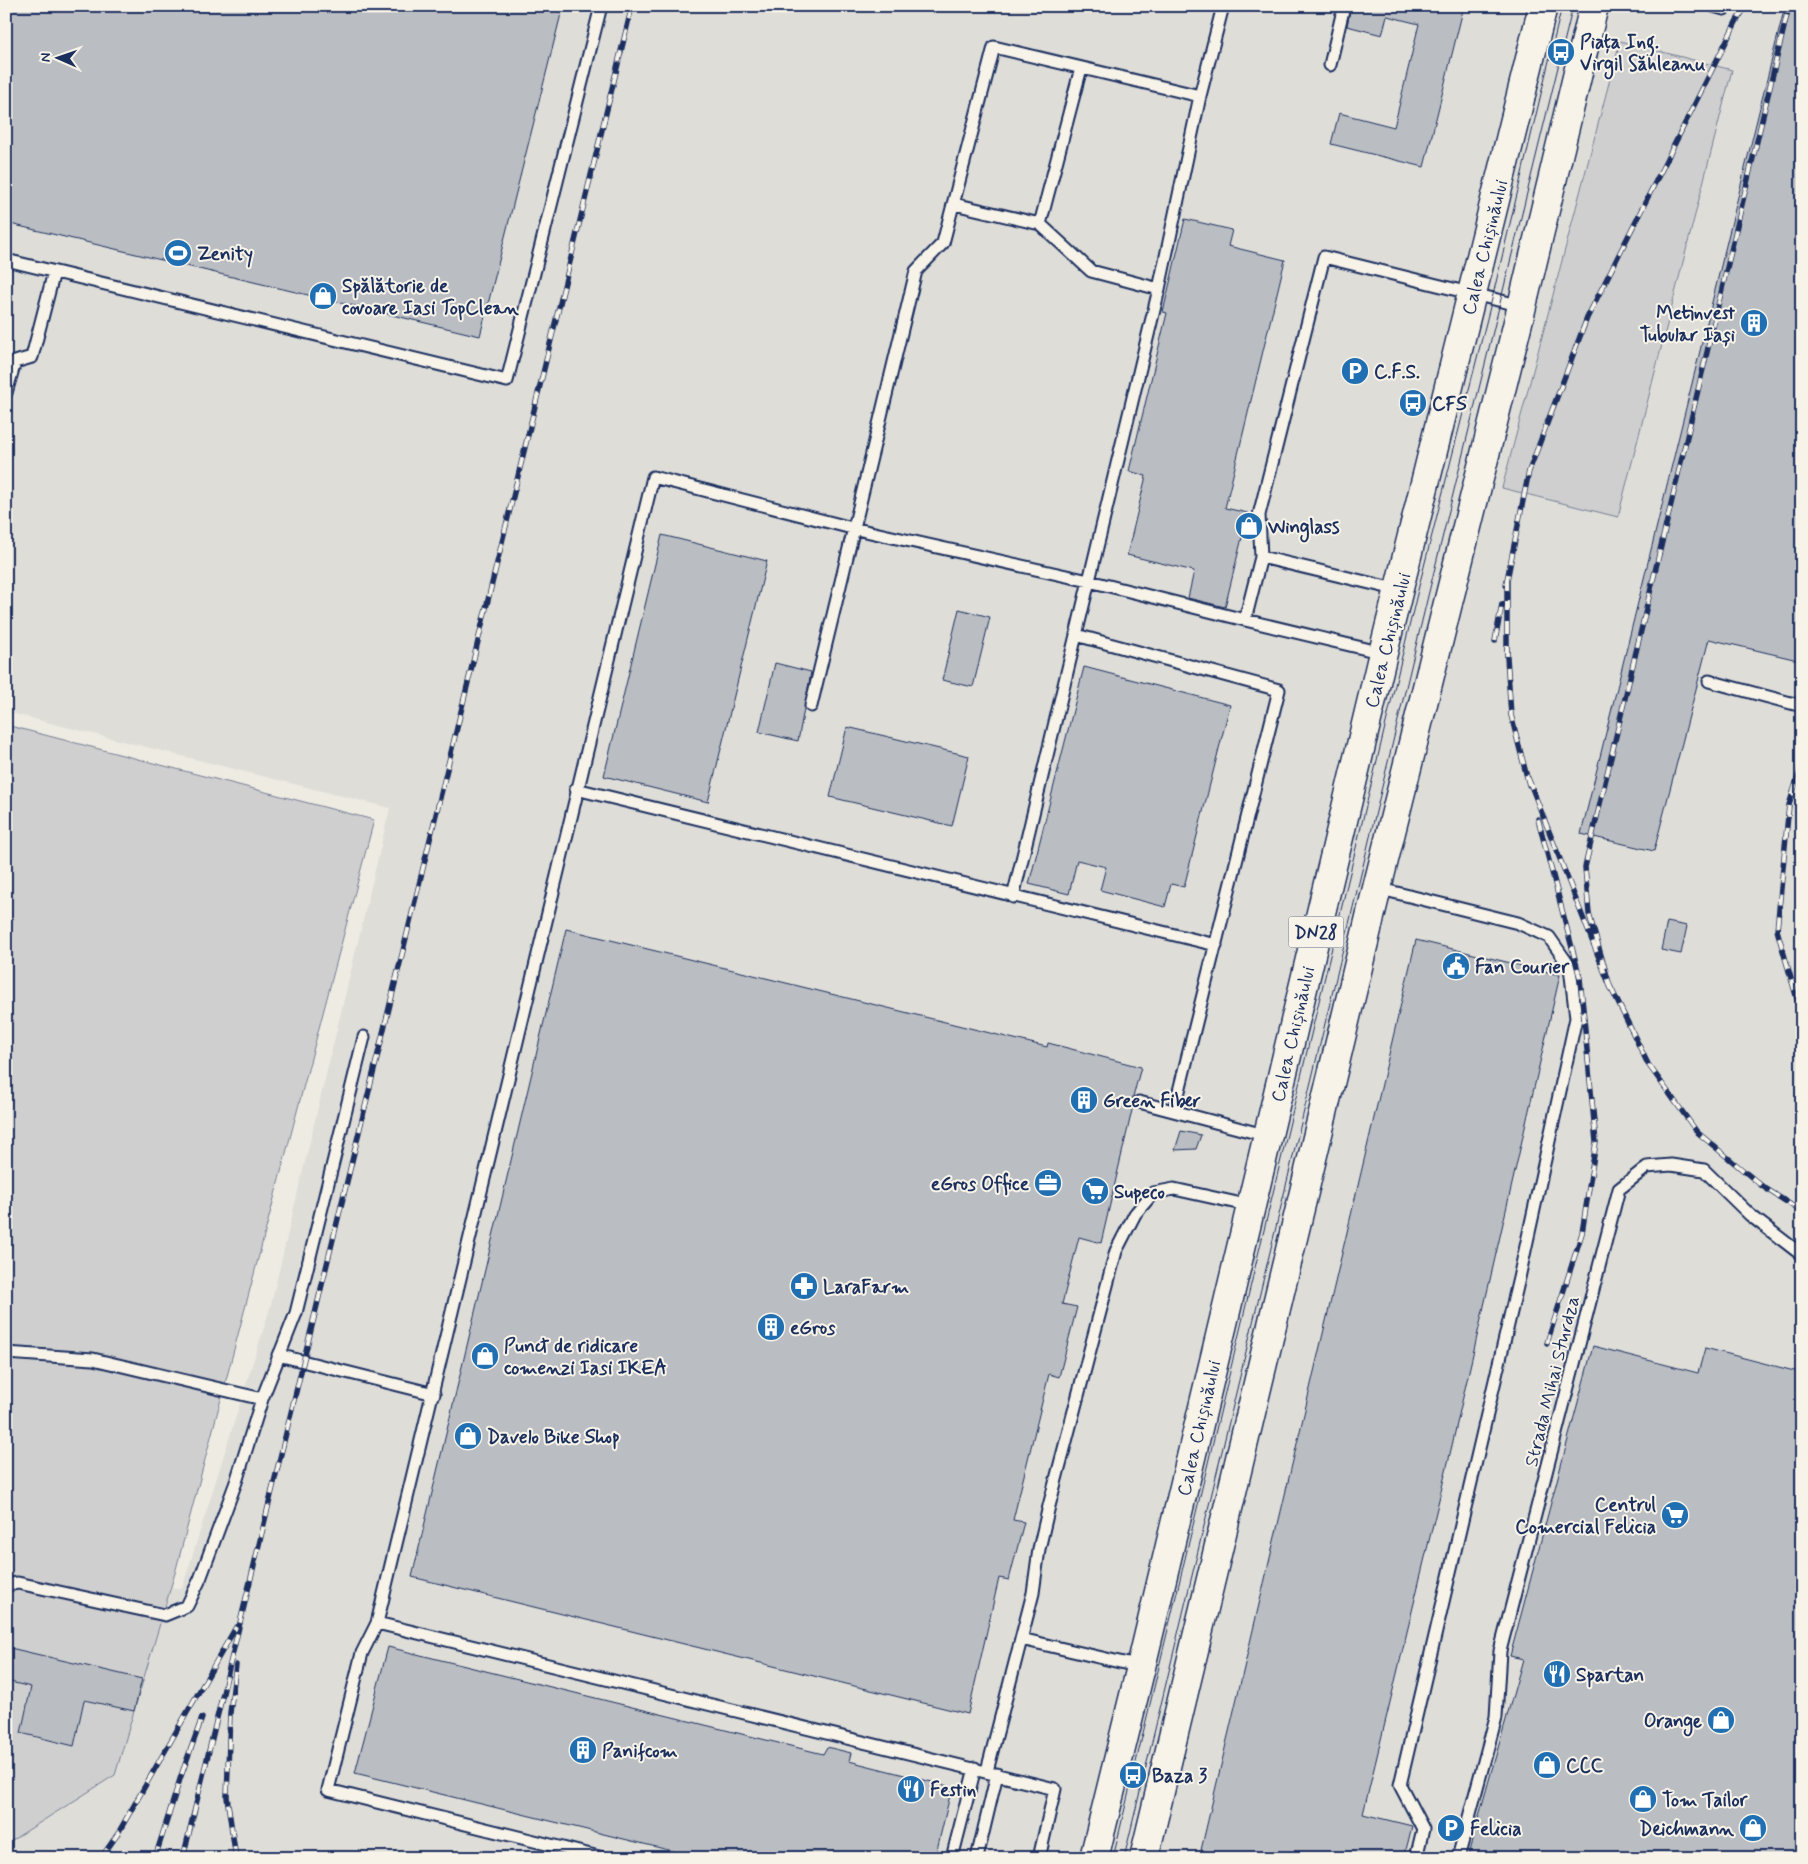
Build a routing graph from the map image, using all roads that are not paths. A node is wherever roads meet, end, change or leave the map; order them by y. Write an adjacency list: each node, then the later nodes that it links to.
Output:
1 (601, 6): 12 (lane)
2 (1223, 6): 8 (lane)
3 (1344, 6): 6 (lane)
4 (1544, 6): 14 (main road, Calea Chișinăului / DN28)
5 (1594, 6): 15 (main road, DN28)
6 (1330, 65)
7 (1081, 68): 8 (lane); 9 (lane); 10 (lane)
8 (1200, 96): 13 (lane)
9 (954, 204): 10 (lane); 17 (lane)
10 (1040, 224): 13 (lane)
11 (6, 260): 12 (lane)
12 (54, 272): 16 (lane)
13 (1159, 289): 19 (lane)
14 (1473, 294): 15 (lane); 18 (lane); 20 (main road, Calea Chișinăului / DN28)
15 (1522, 306): 28 (main road, DN28)
16 (6, 393)
17 (852, 528): 19 (lane); 25 (lane); 27 (lane)
18 (1261, 557): 20 (lane); 21 (lane)
19 (1089, 581): 21 (lane); 22 (lane)
20 (1399, 590): 23 (main road, Calea Chișinăului / DN28)
21 (1245, 620): 23 (lane)
22 (1076, 634): 29 (lane); 30 (lane)
23 (1383, 653): 34 (main road, Calea Chișinăului / DN28)
24 (1709, 681): 26 (lane)
25 (811, 706)
26 (1802, 706)
27 (576, 789): 29 (lane); 39 (lane)
28 (1376, 888): 47 (main road, DN28); 53 (lane)
29 (1013, 896): 30 (lane)
30 (1216, 945): 33 (lane)
31 (364, 1036): 38 (lane)
32 (1139, 1102): 33 (lane)
33 (1174, 1111): 34 (lane)
34 (1268, 1136): 35 (main road, Calea Chișinăului / DN28)
35 (1251, 1206): 43 (lane); 44 (main road, Calea Chișinăului / DN28)
36 (1802, 1255): 54 (lane, Strada Mihai Sturdza)
37 (6, 1353): 40 (lane)
38 (278, 1355): 39 (lane); 40 (lane)
39 (434, 1394): 42 (lane)
40 (262, 1399): 41 (lane)
41 (6, 1585)
42 (377, 1624): 45 (lane); 48 (lane)
43 (1021, 1640): 44 (lane); 46 (lane)
44 (1142, 1667): 52 (main road, Calea Chișinăului / DN28)
45 (975, 1768): 46 (lane); 49 (lane)
46 (992, 1772): 50 (lane); 51 (lane)
47 (1145, 1857)
48 (603, 1858)
49 (952, 1858)
50 (977, 1858)
51 (1039, 1858)
52 (1094, 1858)
53 (1416, 1858)
54 (1458, 1858)

